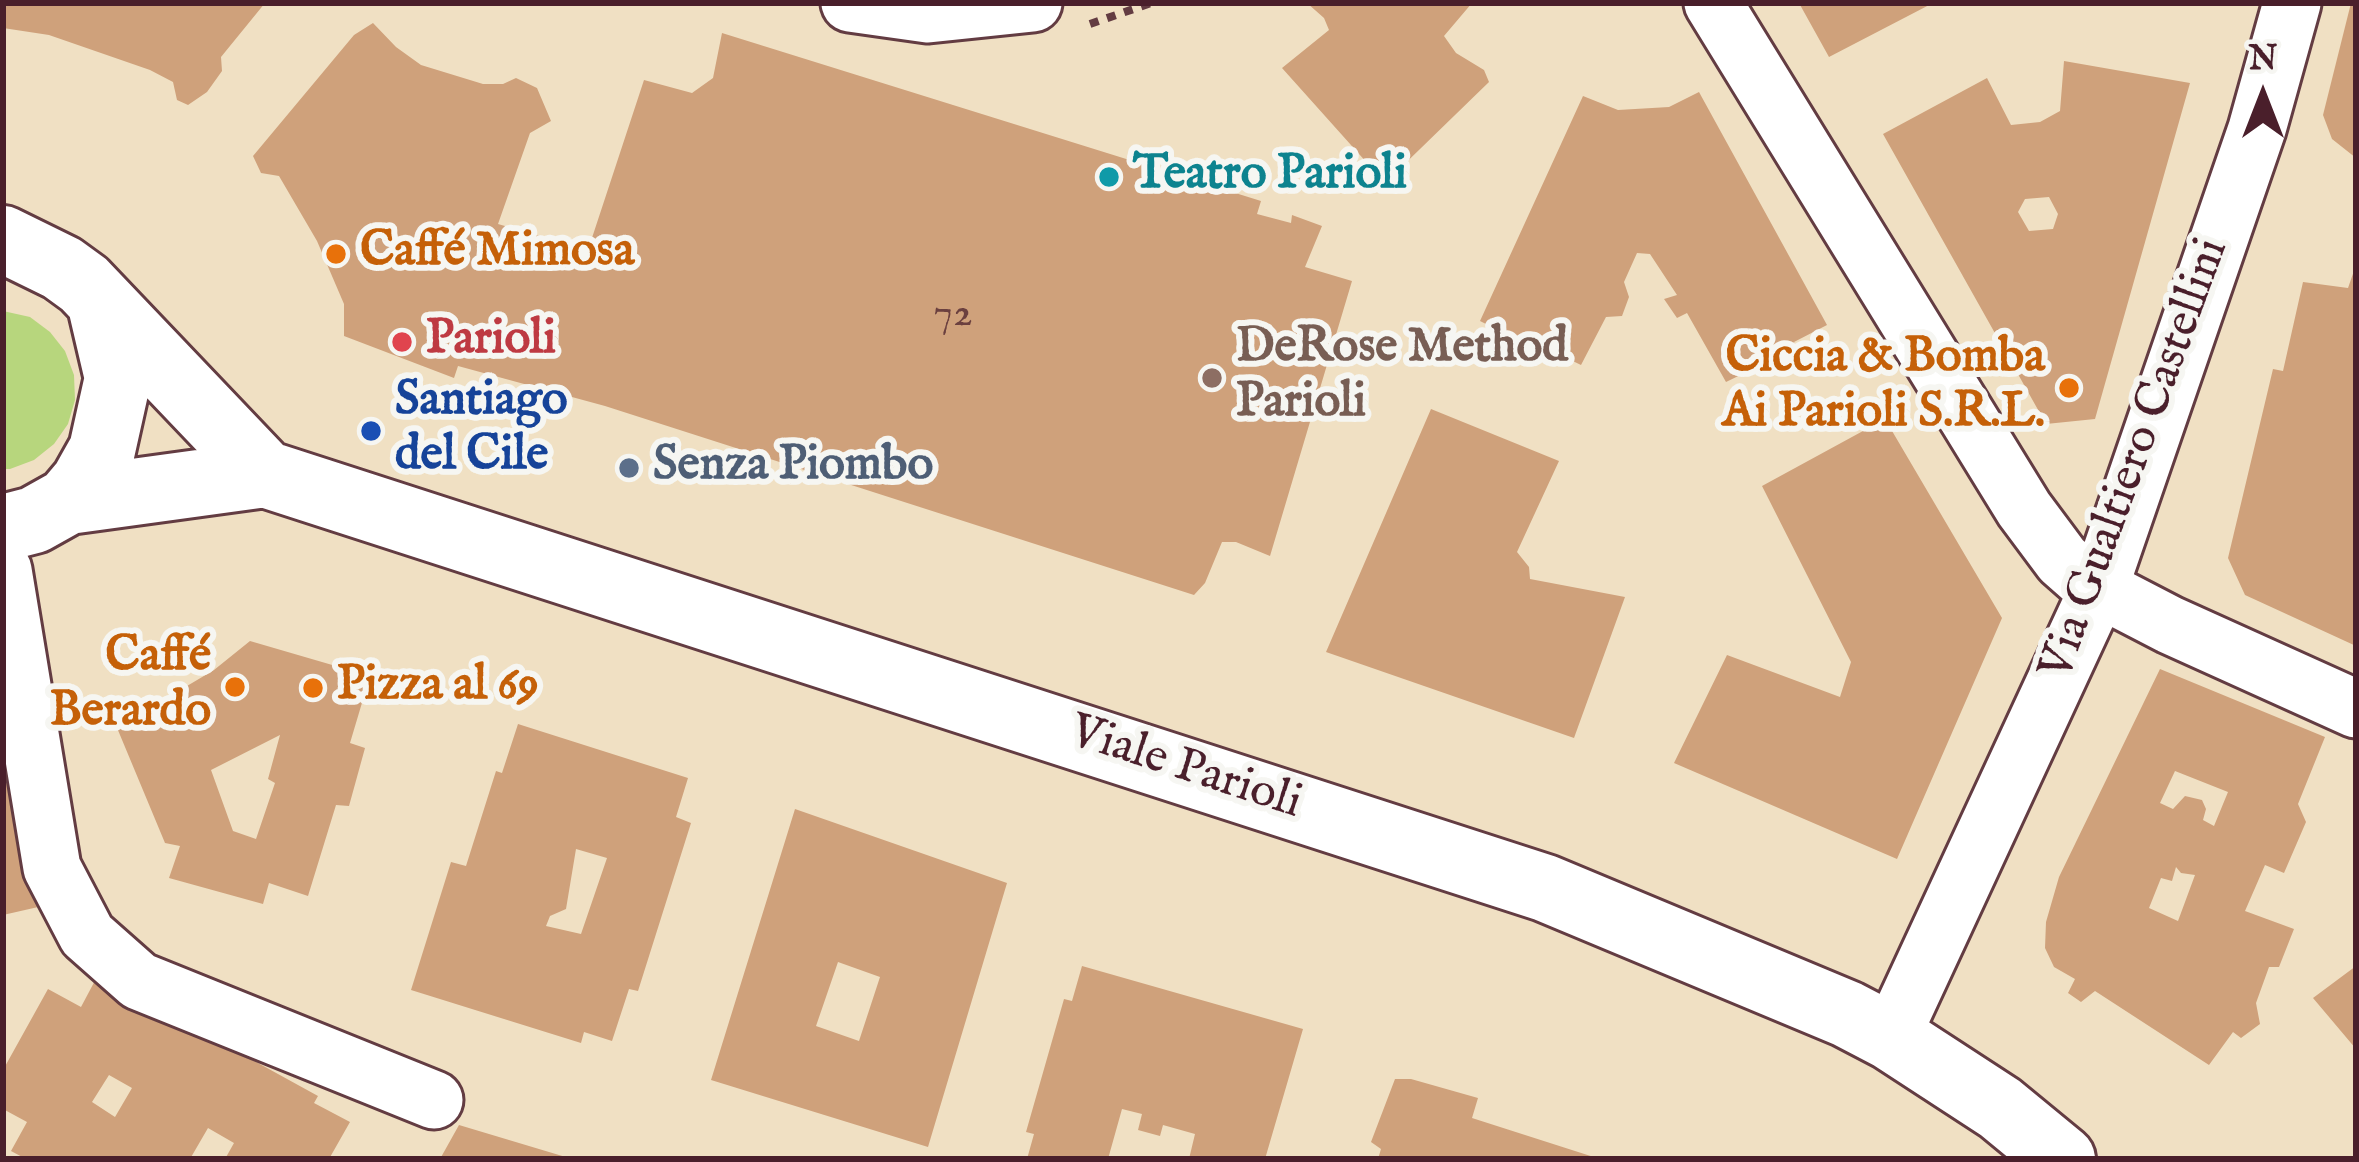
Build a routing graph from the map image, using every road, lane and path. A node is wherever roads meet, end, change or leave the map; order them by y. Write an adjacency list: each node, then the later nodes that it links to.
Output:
1 (850, 3): 2 (street)
2 (1033, 3)
3 (1713, 3): 11 (street)
4 (2292, 3): 11 (street, Via Gualtiero Castellini)
5 (8, 246): 6 (main road)
6 (100, 301): 7 (main road); 8 (main road)
7 (265, 474): 8 (main road); 13 (main road, Viale Parioli)
8 (68, 501): 9 (main road)
9 (3, 528)
10 (3, 570): 14 (street)
11 (2099, 588): 12 (street); 13 (street, Via Gualtiero Castellini)
12 (2356, 709)
13 (1892, 1037): 15 (main road, Viale Parioli)
14 (434, 1100)
15 (2062, 1159)

